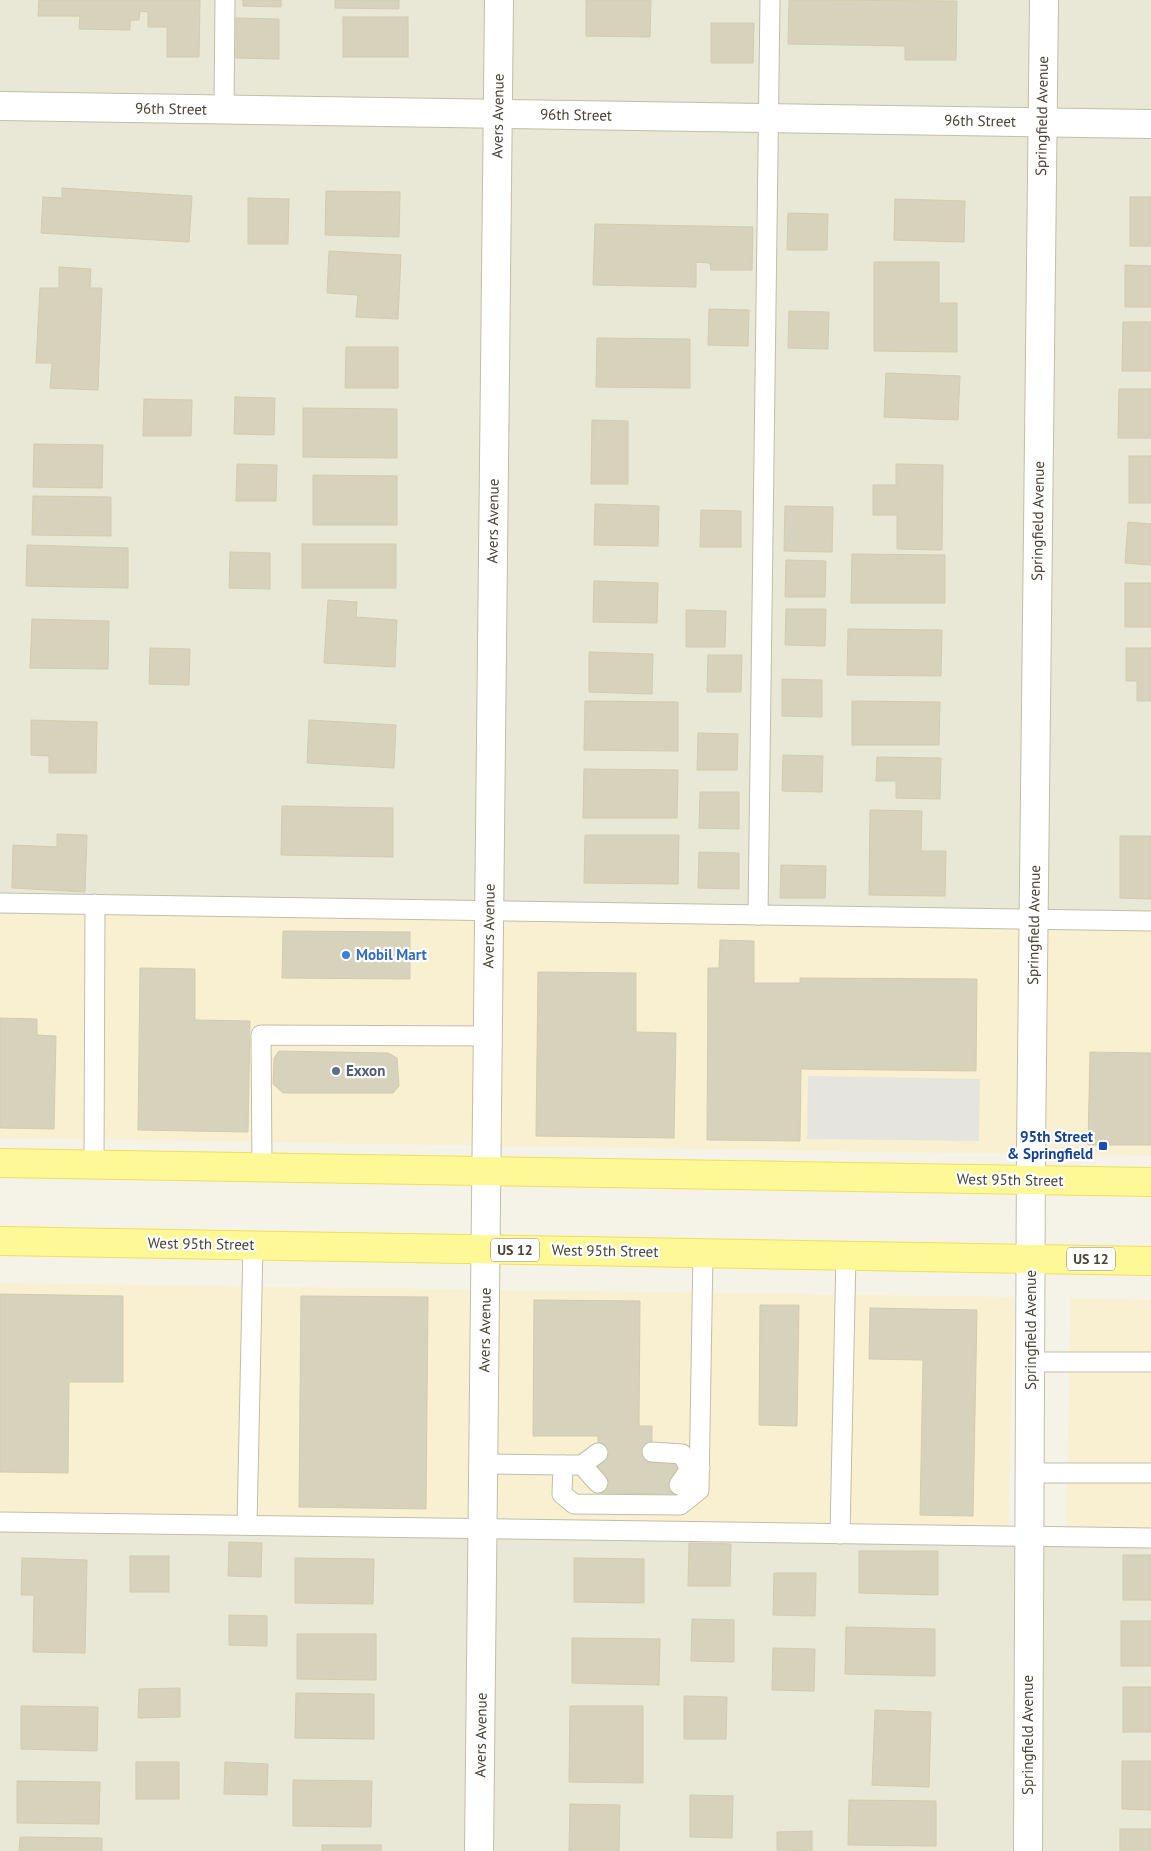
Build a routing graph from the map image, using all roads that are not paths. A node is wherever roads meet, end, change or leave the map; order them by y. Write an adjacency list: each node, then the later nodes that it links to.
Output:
1 (225, 0): 6 (lane)
2 (499, 0): 7 (street, Avers Avenue)
3 (770, 0): 8 (lane)
4 (1044, 0): 9 (street, Springfield Avenue)
5 (0, 106): 6 (street, 96th Street)
6 (224, 110): 7 (street, 96th Street)
7 (498, 114): 8 (street, 96th Street); 13 (street, Avers Avenue)
8 (768, 118): 9 (street, 96th Street); 14 (lane)
9 (1042, 122): 10 (street, 96th Street); 15 (street, Springfield Avenue)
10 (1151, 124)
11 (0, 903): 12 (lane)
12 (94, 904): 13 (lane); 19 (lane)
13 (489, 910): 14 (lane); 17 (street, Avers Avenue)
14 (758, 915): 15 (lane)
15 (1034, 919): 16 (lane); 22 (street, Springfield Avenue)
16 (1151, 921)
17 (488, 1036): 20 (lane); 21 (street, Avers Avenue)
18 (0, 1163): 19 (main road, West 95th Street)
19 (94, 1165): 20 (main road, West 95th Street)
20 (262, 1168): 21 (main road, West 95th Street)
21 (486, 1171): 22 (main road, West 95th Street); 26 (street, Avers Avenue)
22 (1031, 1180): 23 (main road, West 95th Street); 29 (street, Springfield Avenue)
23 (1151, 1182)
24 (0, 1241): 25 (main road, West 95th Street / US 12)
25 (253, 1245): 26 (main road, West 95th Street / US 12); 44 (lane)
26 (486, 1249): 27 (main road, West 95th Street / US 12); 35 (street, Avers Avenue)
27 (703, 1252): 28 (main road, West 95th Street / US 12); 38 (lane)
28 (846, 1255): 29 (main road, West 95th Street / US 12); 46 (lane)
29 (1031, 1258): 30 (main road, West 95th Street / US 12); 31 (street, Springfield Avenue)
30 (1151, 1260)
31 (1030, 1362): 32 (lane); 39 (street, Springfield Avenue)
32 (1151, 1362)
33 (652, 1452): 38 (lane)
34 (598, 1453): 37 (lane)
35 (484, 1464): 36 (lane); 45 (street, Avers Avenue)
36 (563, 1465): 37 (lane); 38 (lane)
37 (582, 1465): 41 (lane)
38 (695, 1468): 42 (lane)
39 (1030, 1473): 40 (lane); 47 (street, Springfield Avenue)
40 (1151, 1473)
41 (598, 1483)
42 (680, 1484)
43 (0, 1522): 44 (lane)
44 (247, 1526): 45 (lane)
45 (483, 1529): 46 (lane); 49 (street, Avers Avenue)
46 (840, 1534): 47 (lane)
47 (1030, 1536): 48 (lane); 50 (street, Springfield Avenue)
48 (1151, 1538)
49 (479, 1851)
50 (1028, 1851)

